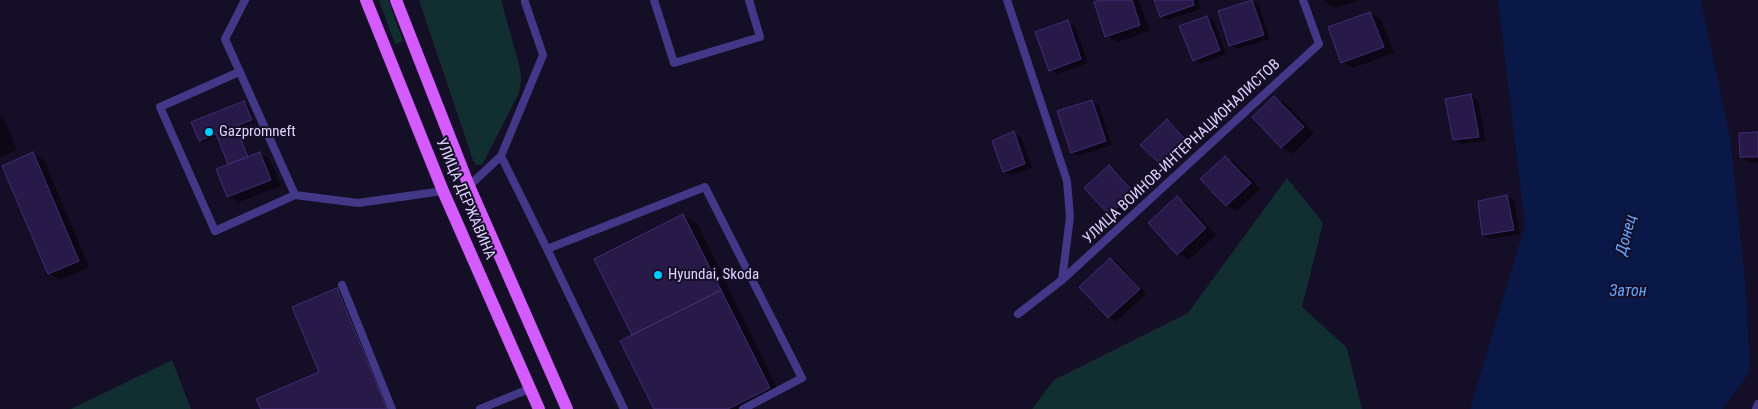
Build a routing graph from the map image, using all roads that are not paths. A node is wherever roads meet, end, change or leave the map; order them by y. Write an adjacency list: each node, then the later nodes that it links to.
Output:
1 (245, 0): 9 (lane)
2 (366, 0): 12 (main road, УЛИЦА ДЕРЖАВИНА)
3 (396, 0): 11 (main road, УЛИЦА ДЕРЖАВИНА)
4 (654, 0): 5 (lane)
5 (749, 0)
6 (1007, 0): 15 (lane, УЛИЦА ВОИНОВ-ИНТЕРНАЦИОНАЛИСТОВ)
7 (1303, 0): 15 (lane, УЛИЦА ВОИНОВ-ИНТЕРНАЦИОНАЛИСТОВ)
8 (525, 2): 10 (lane)
9 (240, 72): 13 (lane); 13 (lane)
10 (501, 156): 11 (lane); 14 (lane)
11 (469, 186): 23 (main road, УЛИЦА ДЕРЖАВИНА)
12 (443, 191): 13 (lane); 18 (main road, УЛИЦА ДЕРЖАВИНА)
13 (295, 195)
14 (547, 249): 24 (lane); 25 (lane)
15 (1062, 280): 17 (lane, УЛИЦА ВОИНОВ-ИНТЕРНАЦИОНАЛИСТОВ)
16 (342, 285): 20 (lane)
17 (1018, 314)
18 (529, 388): 21 (lane); 22 (main road, УЛИЦА ДЕРЖАВИНА)
19 (1758, 404): 26 (lane)
20 (392, 409)
21 (480, 409)
22 (539, 409)
23 (566, 409)
24 (624, 409)
25 (743, 409)
26 (1756, 409)

